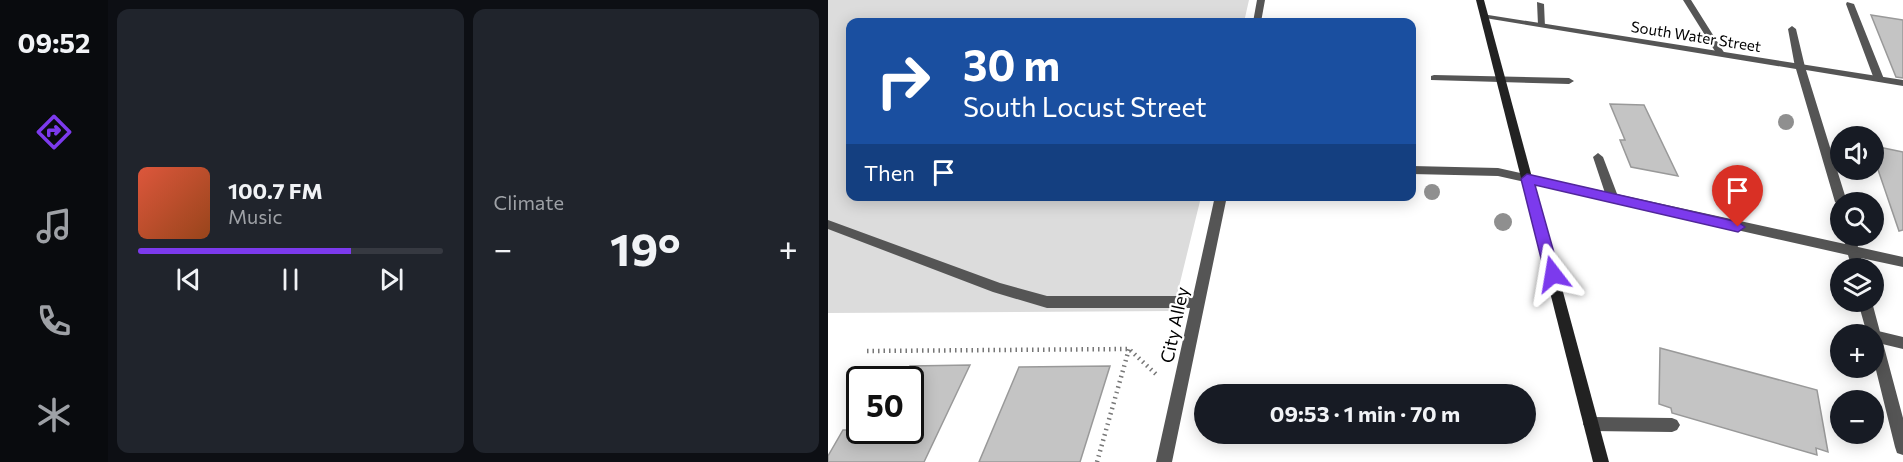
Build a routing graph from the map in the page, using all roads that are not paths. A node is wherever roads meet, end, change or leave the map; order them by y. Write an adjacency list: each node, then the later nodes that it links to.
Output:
1 (1262, 0): 7 (street)
2 (1480, 0): 6 (main road)
3 (1687, 0): 10 (street)
4 (1540, 4): 8 (street)
5 (1850, 4): 13 (street)
6 (1485, 16): 8 (street, South Water Street); 14 (main road)
7 (1258, 18)
8 (1542, 25): 10 (street, South Water Street)
9 (1792, 29): 11 (street)
10 (1720, 54): 11 (street, South Water Street)
11 (1800, 67): 13 (street, South Water Street); 20 (street)
12 (1434, 78): 14 (street)
13 (1879, 79): 16 (street, South Water Street)
14 (1501, 80): 15 (street); 19 (main road)
15 (1569, 81)
16 (1903, 83)
17 (1598, 157): 21 (street)
18 (1416, 170): 19 (street)
19 (1527, 179): 21 (street); 32 (main road)
20 (1837, 192)
21 (1613, 199): 25 (street)
22 (1220, 201): 28 (street, City Alley)
23 (828, 224): 28 (street)
24 (1852, 246): 25 (street)
25 (1853, 251): 26 (street); 27 (street)
26 (1855, 258)
27 (1903, 262)
28 (1198, 302): 35 (street, City Alley)
29 (1884, 339): 30 (street)
30 (1903, 344)
31 (1884, 374): 34 (street)
32 (1591, 424): 33 (street); 36 (main road)
33 (1672, 425)
34 (1903, 447)
35 (1164, 462)
36 (1601, 462)

